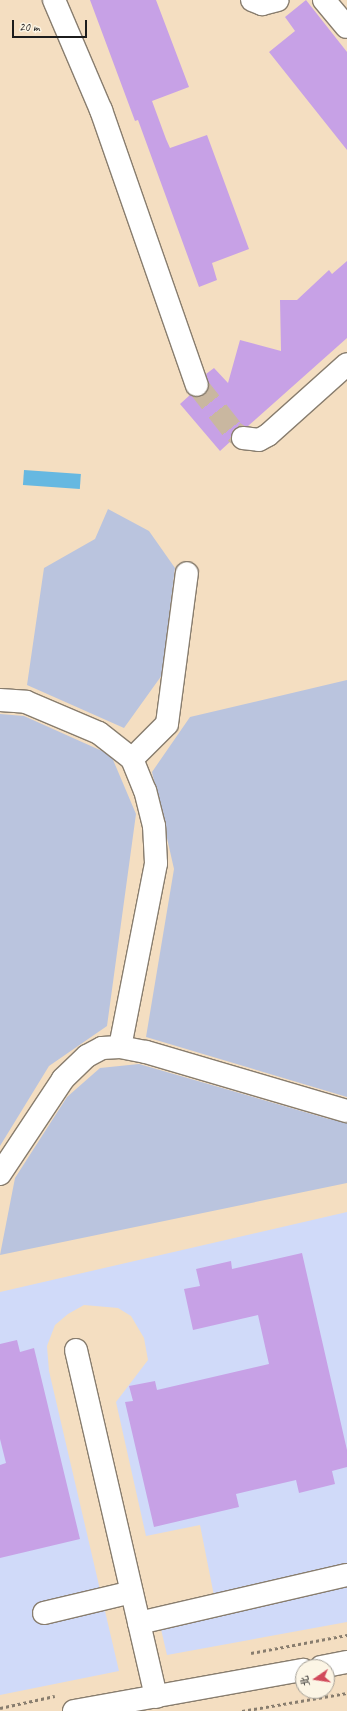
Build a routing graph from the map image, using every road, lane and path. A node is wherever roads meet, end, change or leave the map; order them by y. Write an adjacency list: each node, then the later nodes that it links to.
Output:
1 (54, 0): 7 (street)
2 (252, 0): 3 (street)
3 (278, 0)
4 (324, 0): 5 (street)
5 (347, 27)
6 (347, 364): 8 (street)
7 (197, 385)
8 (243, 438)
9 (187, 573): 11 (street)
10 (0, 700): 11 (street)
11 (132, 759): 12 (street)
12 (120, 1046): 13 (street); 14 (street)
13 (347, 1111)
14 (0, 1174)
15 (76, 1350): 17 (street)
16 (347, 1575): 19 (street)
17 (132, 1592): 18 (street); 19 (street)
18 (44, 1613)
19 (139, 1623): 24 (street)
20 (347, 1662): 21 (street)
21 (335, 1664)
22 (295, 1671): 24 (street)
23 (347, 1693): 26 (path)
24 (156, 1697): 25 (street)
25 (74, 1711)
26 (242, 1711)

